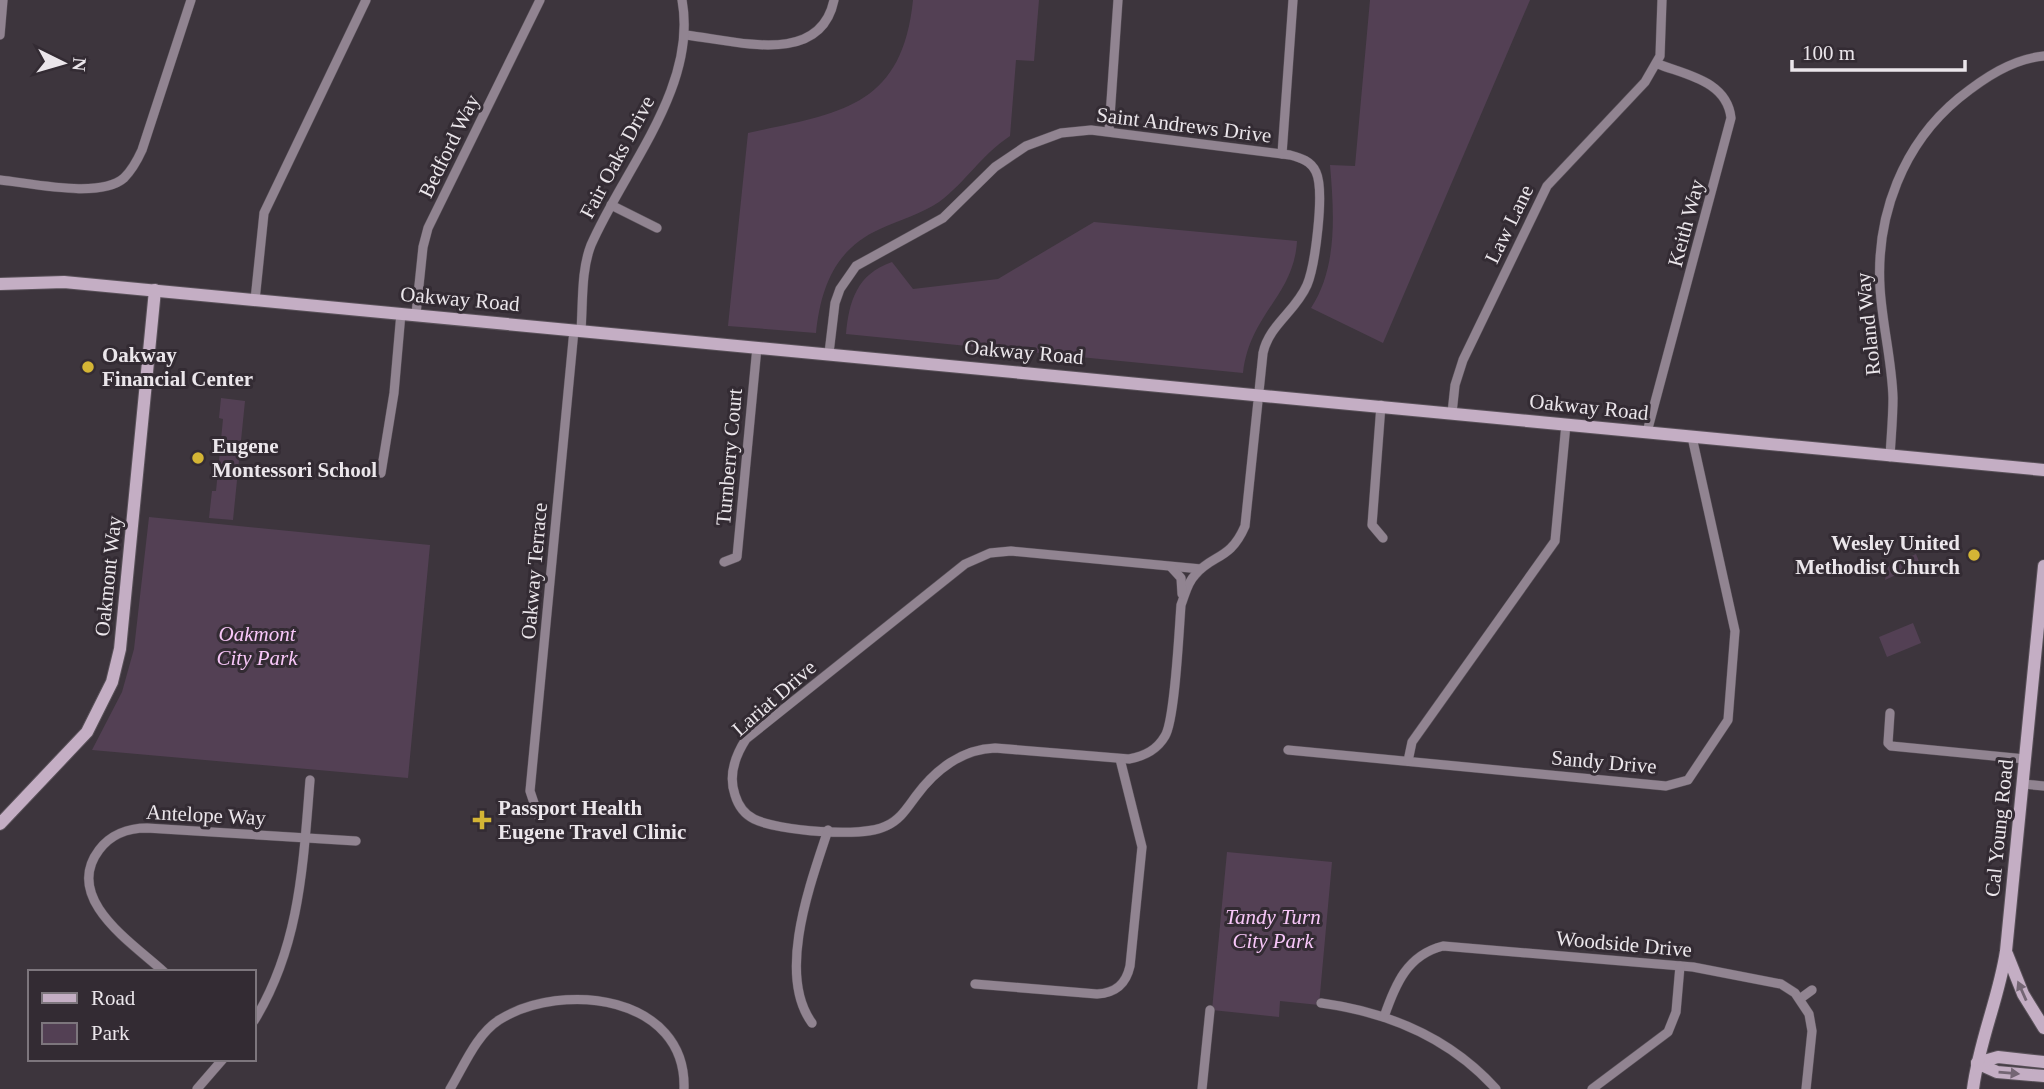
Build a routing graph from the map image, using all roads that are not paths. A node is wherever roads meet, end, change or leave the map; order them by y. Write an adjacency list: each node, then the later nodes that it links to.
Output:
1 (3, 0): 10 (street)
2 (191, 0): 16 (street)
3 (366, 0): 21 (street)
4 (540, 0): 23 (street, Bedford Way)
5 (682, 0): 11 (street, Fair Oaks Drive)
6 (834, 0): 11 (street)
7 (1118, 0): 14 (street)
8 (1293, 0): 15 (street)
9 (1662, 0): 13 (street)
10 (0, 34)
11 (685, 35): 17 (street, Fair Oaks Drive)
12 (2044, 55): 33 (street, Roland Way)
13 (1658, 64): 29 (street, Law Lane); 31 (street, Keith Way)
14 (1109, 131): 15 (street, Saint Andrews Drive); 26 (street, Saint Andrews Drive)
15 (1282, 154): 27 (street, Saint Andrews Drive)
16 (0, 180)
17 (611, 205): 18 (street); 24 (street, Fair Oaks Drive)
18 (657, 228)
19 (0, 284): 20 (main road, Oakway Road)
20 (155, 290): 21 (main road, Oakway Road); 51 (main road, Oakmont Way)
21 (255, 300): 22 (main road, Oakway Road)
22 (401, 313): 23 (main road, Oakway Road); 35 (street)
23 (416, 314): 24 (main road, Oakway Road)
24 (577, 330): 25 (main road, Oakway Road); 50 (street, Oakway Terrace)
25 (757, 347): 26 (main road, Oakway Road); 37 (street, Turnberry Court)
26 (828, 353): 27 (main road, Oakway Road)
27 (1259, 393): 28 (main road, Oakway Road); 40 (street, Lariat Drive)
28 (1381, 405): 29 (main road, Oakway Road); 36 (street)
29 (1452, 413): 30 (main road, Oakway Road)
30 (1566, 424): 31 (main road, Oakway Road); 46 (street)
31 (1647, 432): 32 (main road, Oakway Road)
32 (1692, 437): 33 (main road, Oakway Road); 46 (street, Sandy Drive)
33 (1890, 457): 34 (main road, Oakway Road)
34 (2044, 470)
35 (381, 473)
36 (1383, 538)
37 (724, 562)
38 (1170, 566): 40 (street, Lariat Drive); 41 (street); 52 (street, Lariat Drive)
39 (2044, 566): 45 (main road, Cal Young Road)
40 (1201, 569): 41 (street, Lariat Drive)
41 (1181, 605): 44 (street, Lariat Drive)
42 (1890, 712): 45 (street)
43 (1288, 750): 46 (street, Sandy Drive)
44 (1120, 759): 52 (street, Lariat Drive); 58 (street)
45 (2025, 759): 48 (main road, Cal Young Road)
46 (1408, 761)
47 (310, 780): 53 (street)
48 (2023, 784): 49 (street); 55 (main road, Cal Young Road)
49 (2044, 786)
50 (538, 815)
51 (0, 824)
52 (828, 830): 65 (street)
53 (305, 838): 54 (street, Antelope Way); 57 (street, Antelope Way); 63 (street)
54 (356, 841)
55 (2006, 951): 66 (main road, one-way to 55); 69 (main road, Cal Young Road)
56 (1681, 966): 60 (street, Woodside Drive); 64 (street, Woodside Drive); 76 (street)
57 (162, 970)
58 (975, 984)
59 (1812, 989): 60 (street)
60 (1801, 999): 77 (street)
61 (1321, 1003): 64 (street)
62 (1210, 1010): 74 (street)
63 (256, 1017)
64 (1384, 1017): 75 (street)
65 (812, 1023)
66 (2044, 1028)
67 (221, 1061): 71 (street)
68 (2044, 1062): 69 (main road)
69 (1977, 1063): 70 (main road, one-way to 70); 78 (main road, Cal Young Road)
70 (2044, 1076)
71 (197, 1089)
72 (450, 1089): 73 (street)
73 (684, 1089)
74 (1202, 1089)
75 (1496, 1089)
76 (1592, 1089)
77 (1806, 1089)
78 (1973, 1089)

